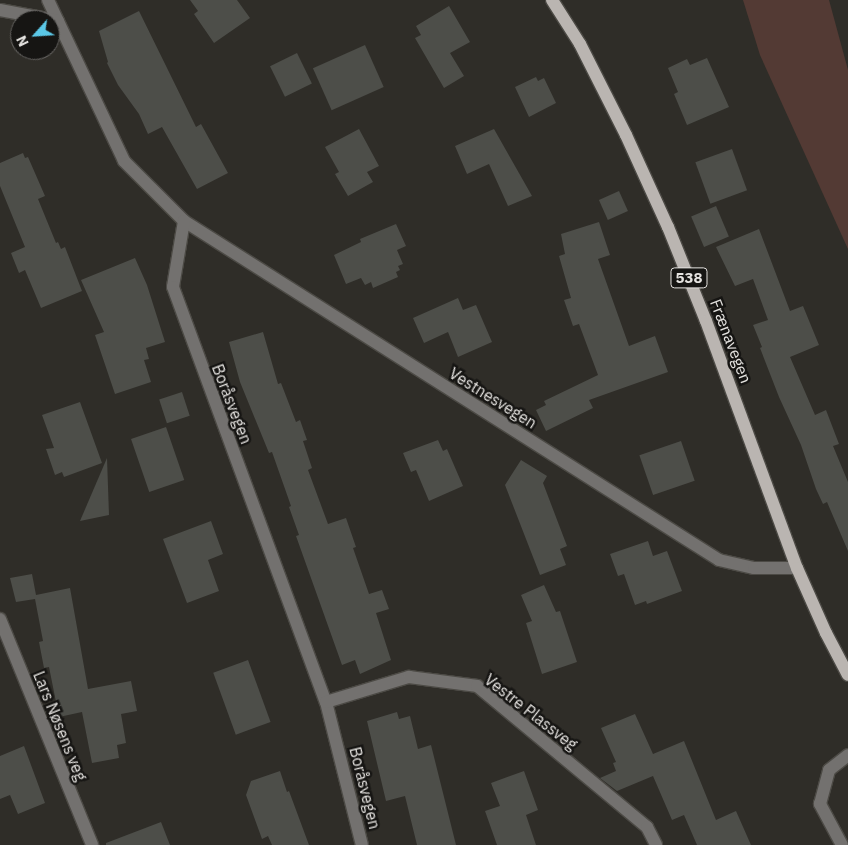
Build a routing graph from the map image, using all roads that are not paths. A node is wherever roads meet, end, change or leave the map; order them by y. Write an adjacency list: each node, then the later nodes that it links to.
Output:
1 (552, 0): 4 (main road, Frænavegen / 538)
2 (60, 24): 3 (street)
3 (184, 221): 4 (street, Vestnesvegen); 7 (street, Boråsvegen)
4 (797, 568): 6 (main road, Frænavegen / 538)
5 (0, 619): 9 (street, Lars Nøsens veg)
6 (848, 675)
7 (326, 702): 10 (street, Boråsvegen); 11 (street, Vestre Plassveg)
8 (848, 756): 12 (street)
9 (92, 845)
10 (362, 845)
11 (656, 845)
12 (842, 845)

